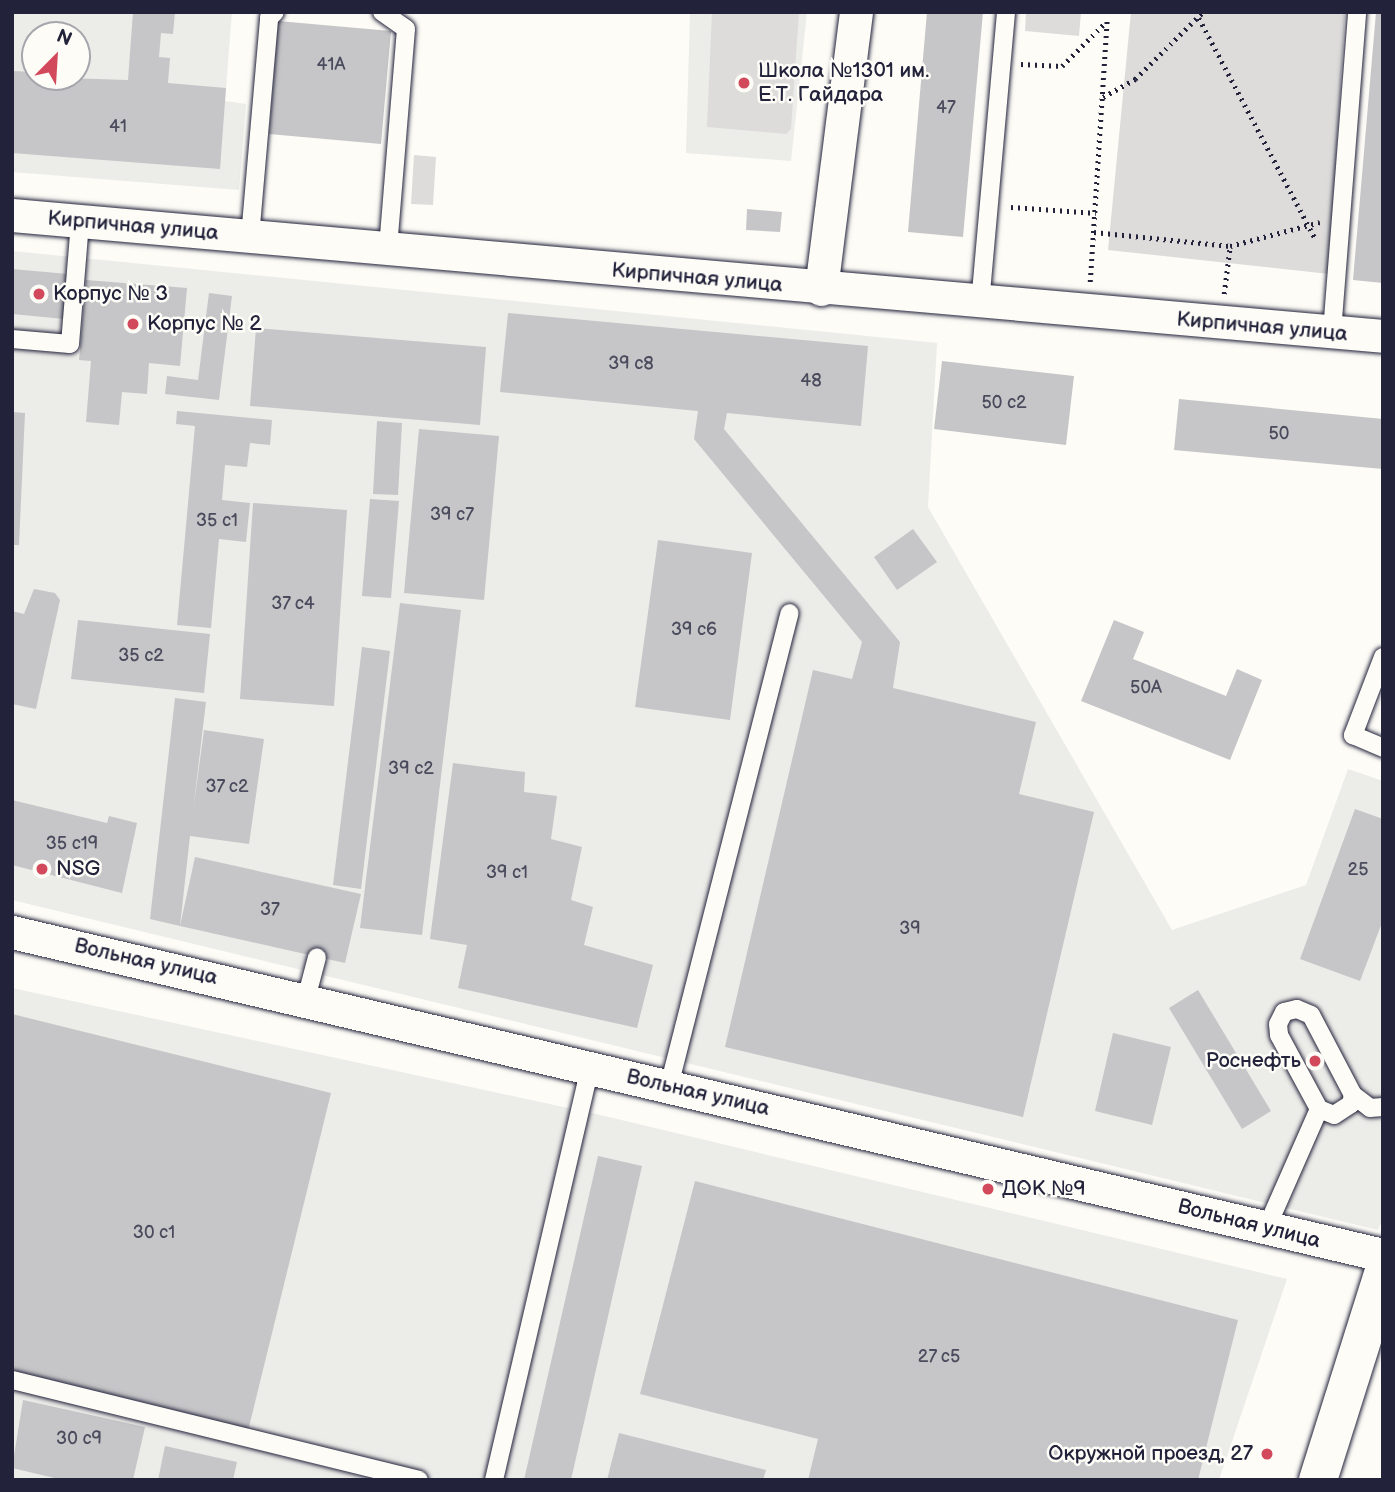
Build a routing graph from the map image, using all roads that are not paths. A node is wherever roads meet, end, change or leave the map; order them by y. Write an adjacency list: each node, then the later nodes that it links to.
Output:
1 (275, 12): 8 (lane)
2 (382, 12): 9 (lane)
3 (856, 12): 10 (street)
4 (1006, 12): 11 (lane)
5 (1357, 12): 12 (lane)
6 (12, 215): 7 (street, Кирпичная улица)
7 (80, 222): 8 (street, Кирпичная улица); 14 (lane)
8 (250, 237): 9 (street, Кирпичная улица)
9 (388, 250): 10 (street, Кирпичная улица)
10 (821, 289): 11 (street, Кирпичная улица)
11 (980, 304): 12 (street, Кирпичная улица)
12 (1332, 332): 13 (street, Кирпичная улица)
13 (1383, 337)
14 (12, 339)
15 (790, 613): 22 (lane)
16 (1383, 657): 17 (lane)
17 (1383, 748)
18 (12, 932): 20 (street, Вольная улица)
19 (317, 957): 20 (lane)
20 (306, 999): 21 (street, Вольная улица)
21 (590, 1067): 22 (street, Вольная улица); 31 (lane)
22 (668, 1086): 26 (street, Вольная улица)
23 (1353, 1095): 24 (lane); 25 (lane); 25 (lane)
24 (1383, 1107)
25 (1319, 1109): 26 (lane)
26 (1267, 1227): 27 (street, Вольная улица)
27 (1383, 1255)
28 (1383, 1274): 32 (street)
29 (12, 1380): 30 (lane)
30 (419, 1480)
31 (494, 1480)
32 (1318, 1480)

